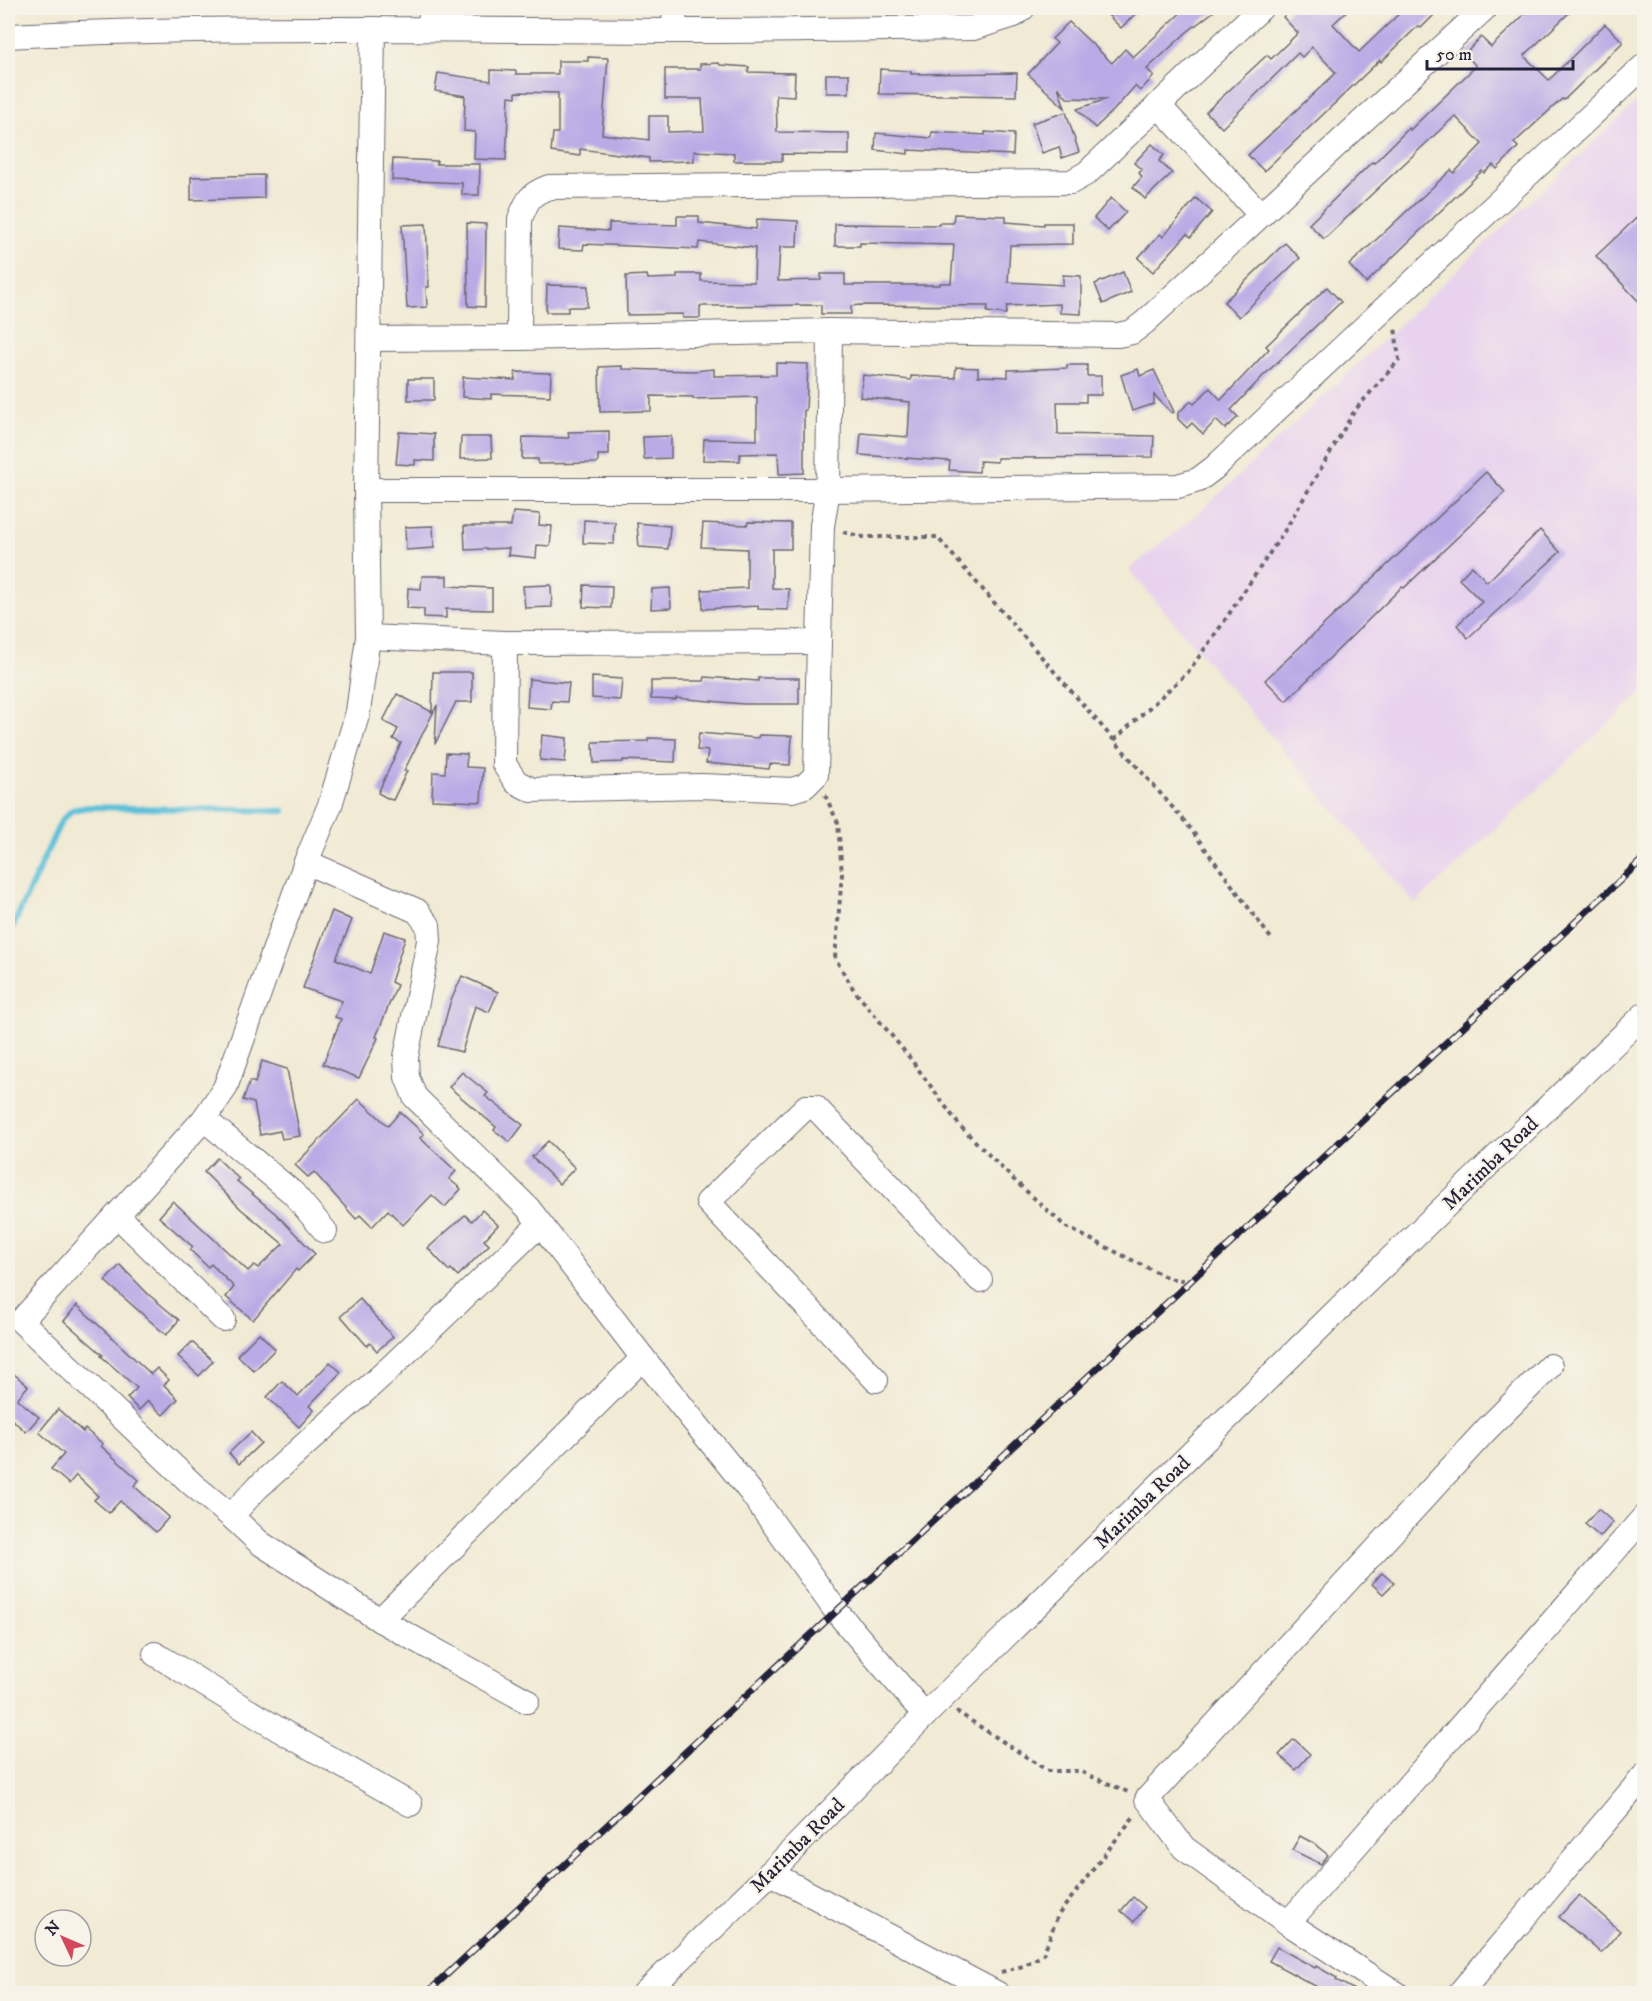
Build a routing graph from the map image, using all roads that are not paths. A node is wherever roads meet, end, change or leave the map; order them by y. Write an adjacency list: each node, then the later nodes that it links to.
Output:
1 (1023, 8): 5 (street)
2 (1261, 8): 9 (street)
3 (1485, 8): 10 (street)
4 (430, 18): 5 (street); 6 (street)
5 (675, 19)
6 (360, 21): 7 (street); 13 (street)
7 (8, 36)
8 (1644, 66): 15 (street)
9 (1158, 105): 10 (street); 12 (street)
10 (1261, 215): 11 (street)
11 (830, 331): 12 (street); 15 (street)
12 (519, 338): 13 (street)
13 (369, 339): 14 (street)
14 (366, 490): 15 (street); 16 (street)
15 (828, 490): 17 (street)
16 (368, 637): 18 (street); 19 (street)
17 (819, 642): 18 (street); 18 (street)
18 (505, 643)
19 (306, 862): 21 (street); 23 (street)
20 (1644, 1016): 35 (street, Marimba Road)
21 (204, 1119): 22 (street); 24 (street)
22 (117, 1215): 26 (street); 30 (street)
23 (540, 1224): 27 (street); 30 (street)
24 (325, 1231)
25 (980, 1280): 29 (street)
26 (223, 1319)
27 (643, 1358): 32 (street); 35 (street)
28 (1550, 1366): 39 (street)
29 (876, 1380)
30 (231, 1516): 32 (street)
31 (1644, 1517): 39 (street)
32 (380, 1620): 34 (street)
33 (155, 1654): 37 (street)
34 (527, 1701)
35 (933, 1707): 38 (street, Marimba Road)
36 (1644, 1776): 43 (street)
37 (410, 1804)
38 (770, 1873): 40 (street, Marimba Road); 41 (street)
39 (1288, 1923): 42 (street)
40 (644, 1994)
41 (998, 1994)
42 (1397, 1994)
43 (1459, 1994)

